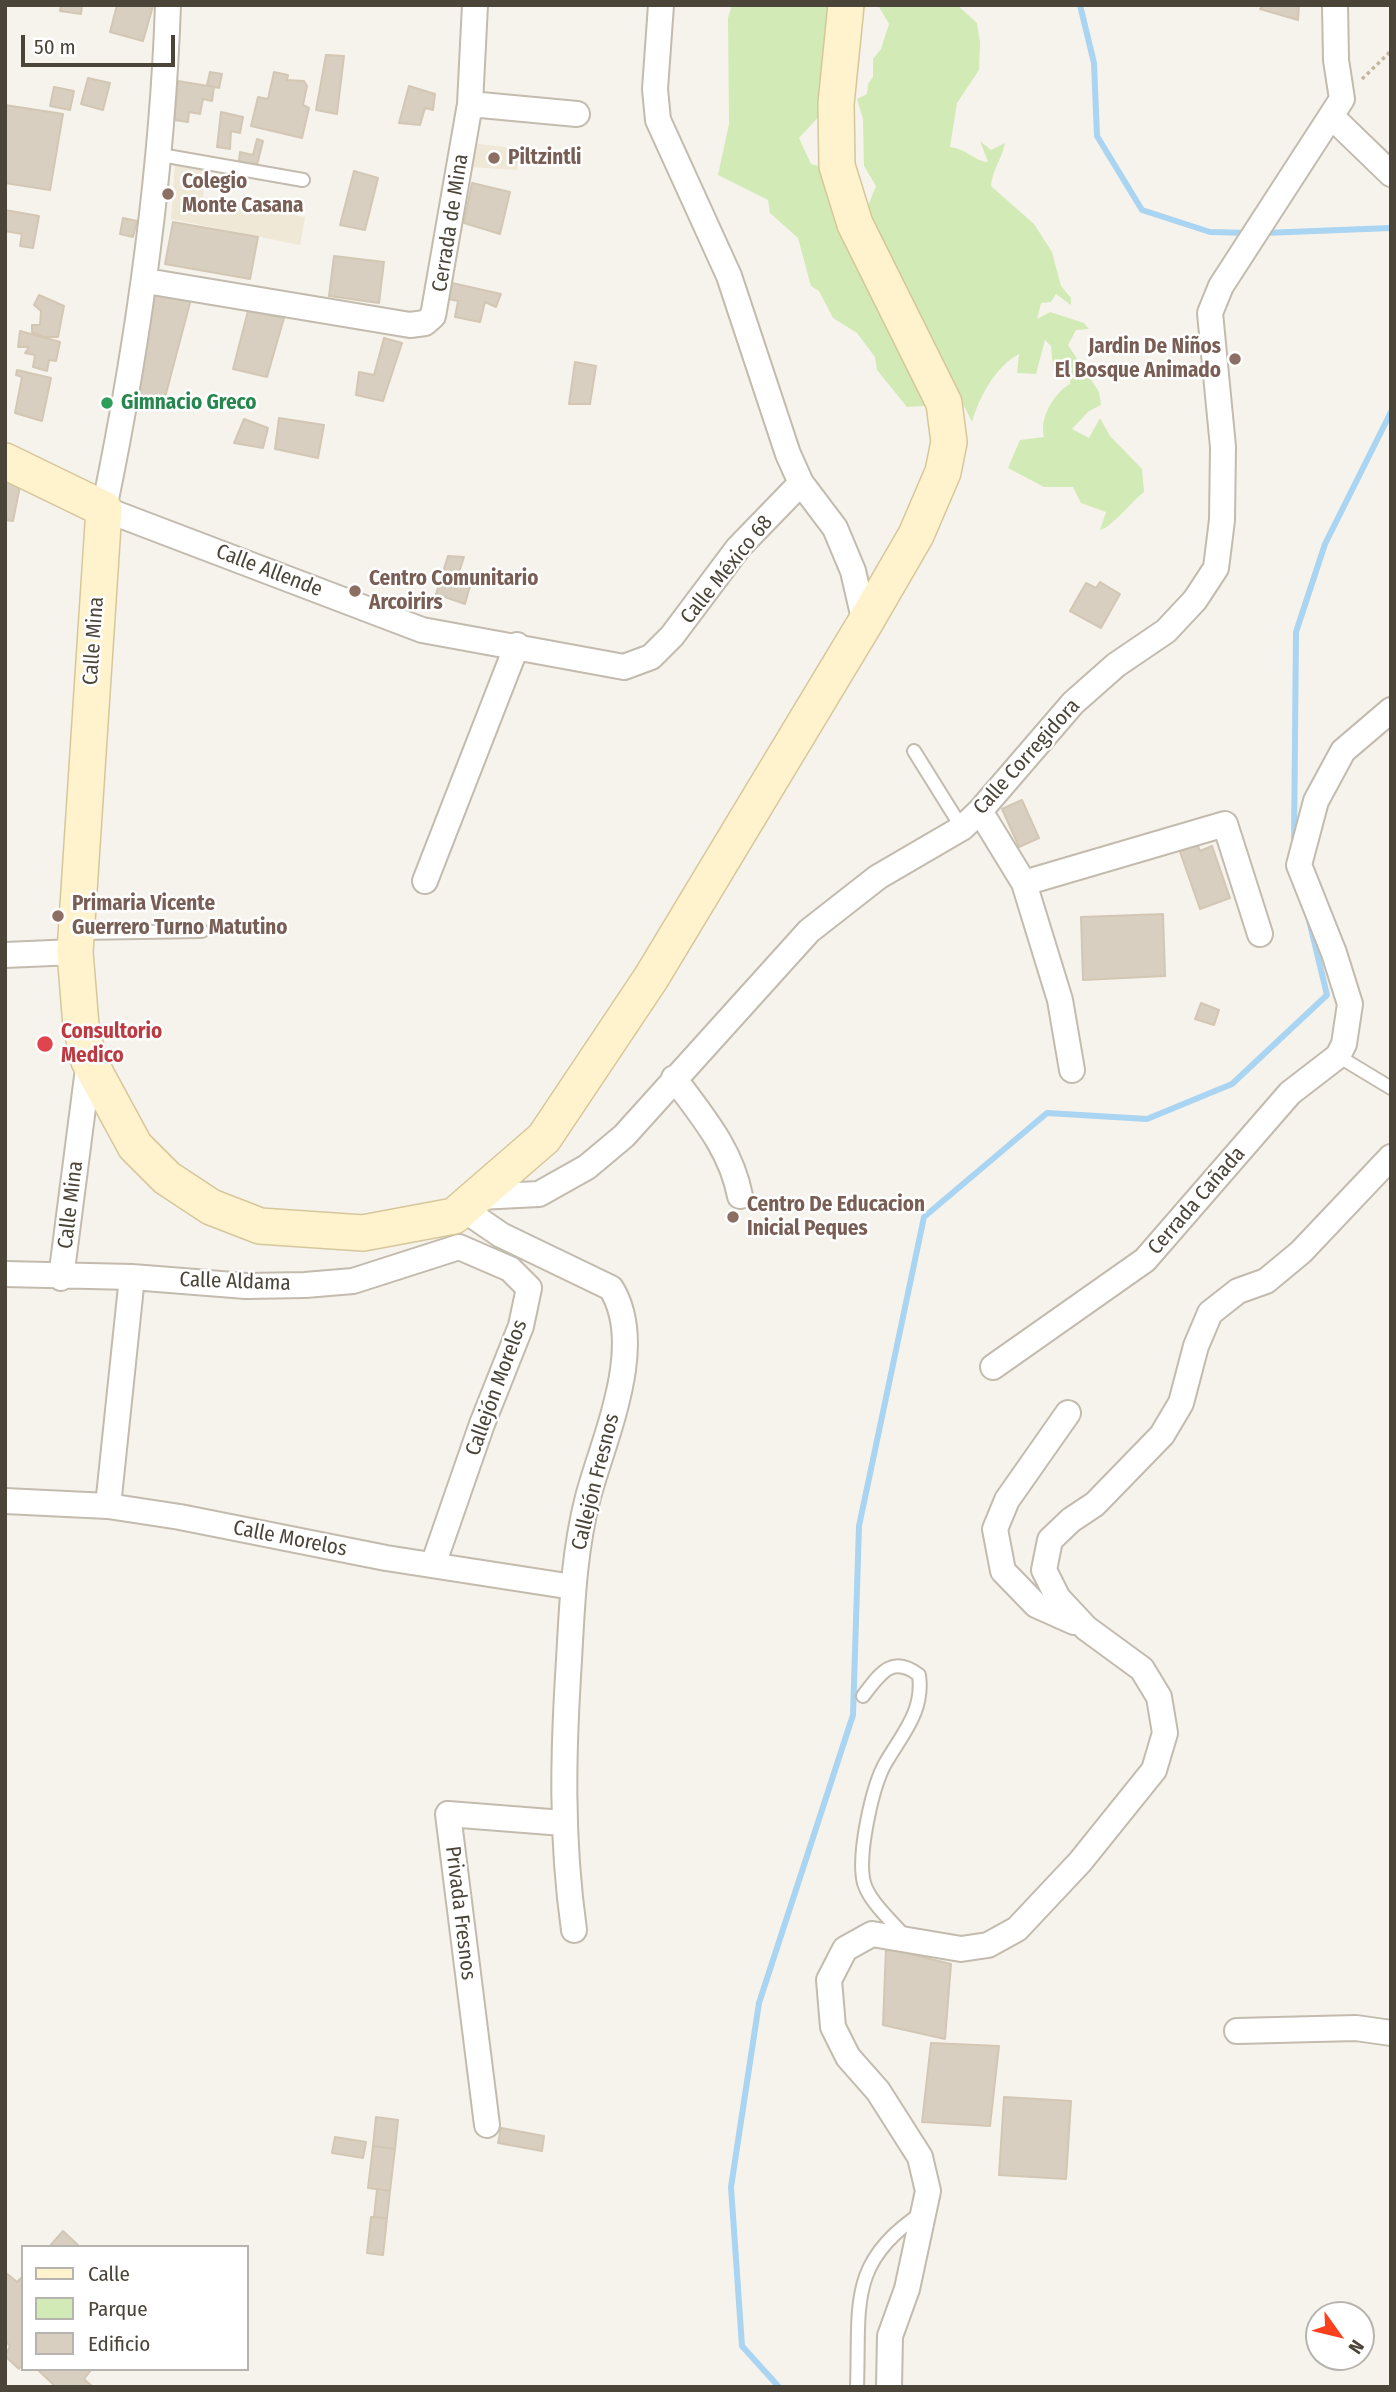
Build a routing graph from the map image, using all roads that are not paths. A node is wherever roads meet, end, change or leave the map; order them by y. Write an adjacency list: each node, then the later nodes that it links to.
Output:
1 (168, 5): 9 (street, Calle Mina)
2 (475, 5): 6 (street, Cerrada de Mina)
3 (661, 5): 14 (street)
4 (846, 5): 16 (street)
5 (1335, 5): 7 (street)
6 (470, 104): 8 (street); 12 (street, Cerrada de Mina)
7 (1337, 108): 10 (street); 21 (street, Calle Corregidora)
8 (577, 114)
9 (161, 155): 11 (lane); 12 (street, Calle Mina)
10 (1391, 174)
11 (303, 180)
12 (146, 281): 15 (street, Calle Mina)
13 (5, 461): 15 (street, Calle Allende)
14 (801, 484): 16 (street); 18 (street, Calle México 68)
15 (104, 509): 17 (street, Calle Allende); 27 (street, Calle Mina)
16 (865, 623): 36 (street)
17 (517, 645): 18 (street, Calle Allende); 23 (street)
18 (624, 667)
19 (1391, 710): 29 (street)
20 (914, 751): 22 (lane)
21 (980, 811): 22 (street, Calle Corregidora); 24 (street)
22 (962, 828): 32 (street, Calle Corregidora)
23 (425, 881)
24 (1024, 883): 26 (street); 31 (street)
25 (202, 931): 27 (lane)
26 (1260, 934)
27 (75, 942): 28 (street); 30 (street, Calle Mina)
28 (5, 955)
29 (1338, 1056): 33 (lane); 40 (street, Cerrada Cañada)
30 (89, 1061): 36 (street); 39 (street, Calle Mina)
31 (1072, 1070)
32 (674, 1078): 35 (street); 36 (street, Calle Corregidora)
33 (1391, 1088)
34 (1391, 1157): 46 (street)
35 (740, 1196)
36 (464, 1217): 38 (street, Calle Aldama); 44 (street, Callejón Morelos); 45 (street, Callejón Fresnos)
37 (5, 1274): 39 (street, Calle Aldama)
38 (132, 1277): 39 (street, Calle Aldama); 43 (street)
39 (61, 1278)
40 (993, 1367)
41 (1068, 1413): 46 (street)
42 (5, 1501): 43 (street, Calle Morelos)
43 (108, 1506): 44 (street, Calle Morelos)
44 (433, 1565): 45 (street, Calle Morelos)
45 (573, 1587): 48 (street, Callejón Fresnos)
46 (1086, 1628): 50 (street)
47 (863, 1696): 50 (lane)
48 (563, 1823): 49 (street, Callejón Fresnos); 53 (street, Privada Fresnos)
49 (574, 1930)
50 (906, 1939): 54 (street)
51 (1237, 2031): 52 (street)
52 (1391, 2032)
53 (486, 2125)
54 (927, 2210): 55 (lane); 56 (street)
55 (858, 2387)
56 (889, 2387)

